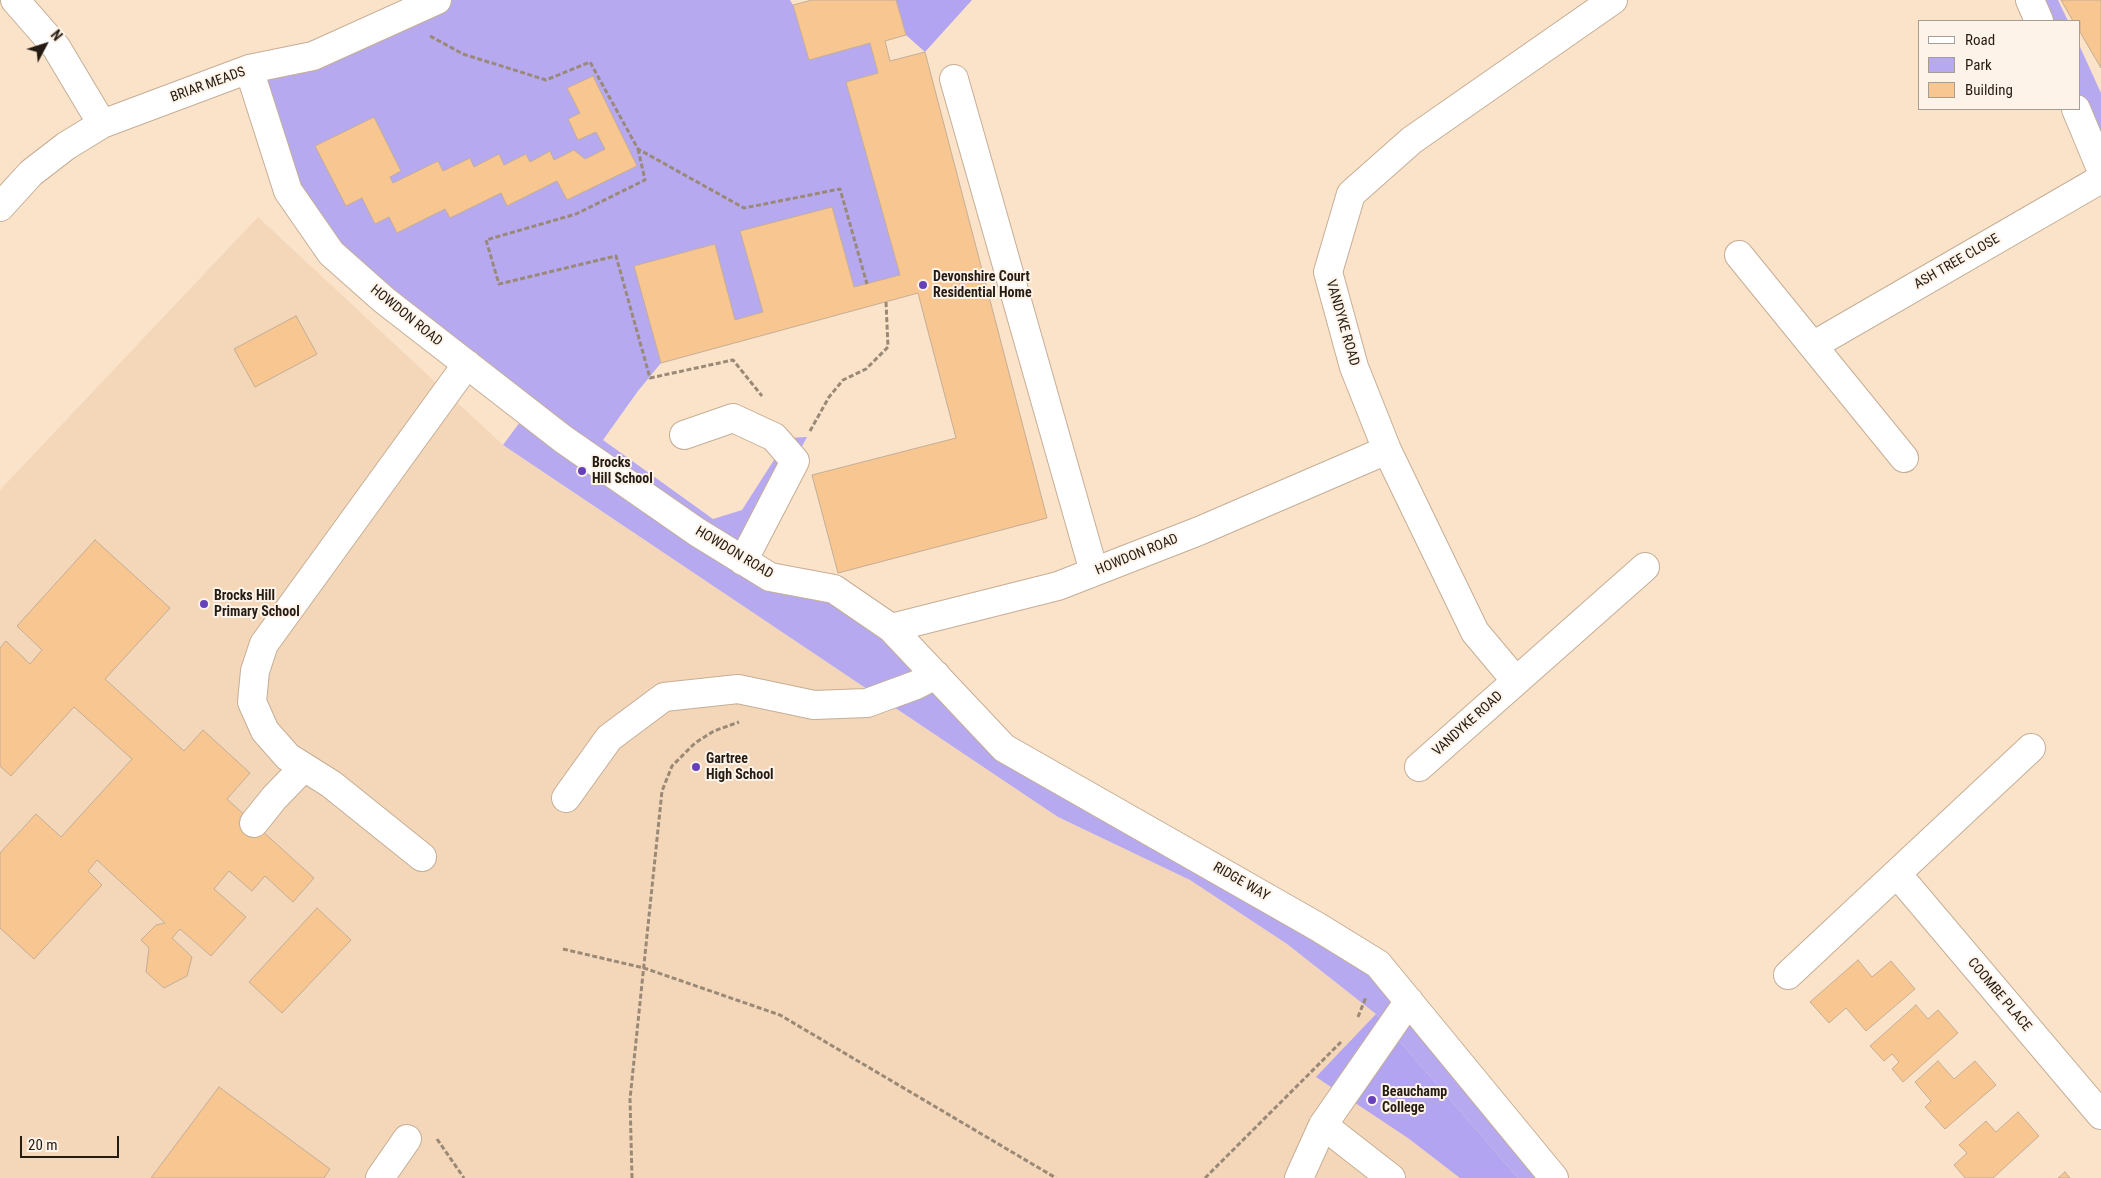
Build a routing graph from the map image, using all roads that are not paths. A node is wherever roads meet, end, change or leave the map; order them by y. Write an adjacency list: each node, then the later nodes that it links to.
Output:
1 (15, 0): 9 (street)
2 (437, 0): 6 (street, BRIAR MEADS)
3 (1613, 0): 17 (street, VANDYKE ROAD)
4 (2030, 0): 5 (street)
5 (2039, 20)
6 (249, 69): 9 (street, BRIAR MEADS); 15 (street, HOWDON ROAD)
7 (954, 79): 21 (street)
8 (2076, 110): 10 (street)
9 (102, 124): 12 (street, BRIAR MEADS)
10 (2101, 169)
11 (2101, 179): 14 (street, ASH TREE CLOSE)
12 (0, 207)
13 (1739, 255): 14 (street)
14 (1814, 345): 18 (street)
15 (467, 364): 19 (street, HOWDON ROAD); 26 (street)
16 (684, 435): 19 (street)
17 (1387, 450): 21 (street, HOWDON ROAD); 24 (street, VANDYKE ROAD)
18 (1904, 458)
19 (743, 561): 22 (street, HOWDON ROAD)
20 (1645, 567): 24 (street, VANDYKE ROAD)
21 (1094, 572): 22 (street, HOWDON ROAD)
22 (891, 628): 23 (street, RIDGE WAY)
23 (936, 675): 28 (street); 33 (street, RIDGE WAY)
24 (1516, 681): 27 (street, VANDYKE ROAD)
25 (2031, 748): 31 (street)
26 (304, 767): 29 (street); 30 (street)
27 (1419, 767)
28 (566, 798)
29 (254, 823)
30 (422, 857)
31 (1898, 875): 32 (street); 34 (street, COOMBE PLACE)
32 (1788, 975)
33 (1409, 1002): 35 (street); 40 (street, RIDGE WAY)
34 (2101, 1115)
35 (1323, 1125): 38 (street); 39 (street)
36 (407, 1139): 37 (street)
37 (380, 1178)
38 (1299, 1178)
39 (1390, 1178)
40 (1554, 1178)

